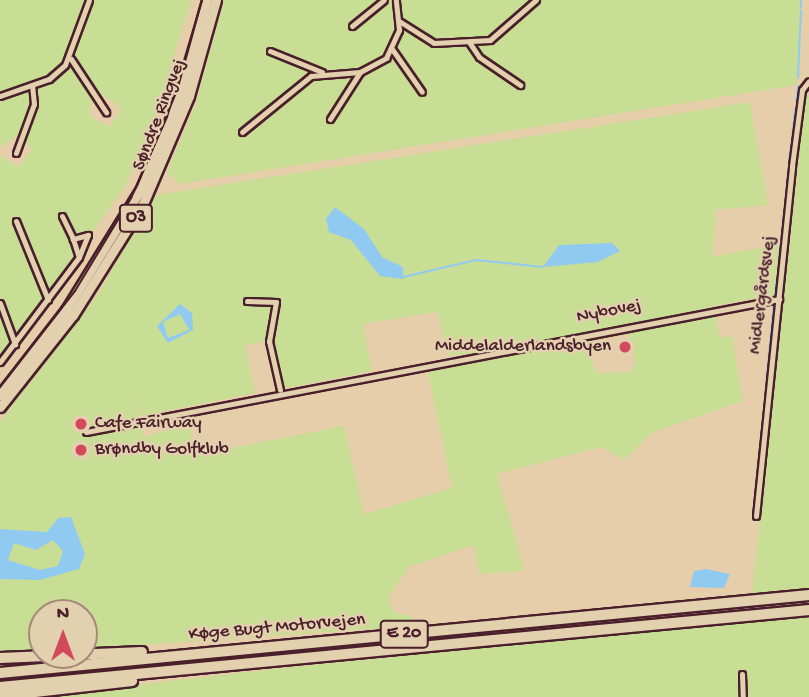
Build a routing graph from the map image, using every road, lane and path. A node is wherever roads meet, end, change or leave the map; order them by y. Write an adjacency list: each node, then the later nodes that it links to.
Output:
1 (89, 0): 12 (street)
2 (207, 0): 35 (main road, Søndre Ringvej / O3)
3 (216, 0): 36 (main road, Søndre Ringvej / O3)
4 (384, 0): 8 (street)
5 (396, 0): 7 (street)
6 (536, 0): 9 (street)
7 (399, 21): 9 (street); 10 (street)
8 (352, 26)
9 (469, 42): 17 (street)
10 (392, 50): 14 (street); 18 (street)
11 (271, 51): 13 (street)
12 (71, 59): 16 (street); 20 (street)
13 (322, 72): 14 (street); 22 (street)
14 (360, 72): 21 (street)
15 (809, 81): 28 (street, Midlergårdsvej)
16 (32, 86): 19 (street); 23 (street)
17 (520, 86)
18 (422, 92)
19 (0, 96)
20 (106, 112)
21 (330, 119)
22 (242, 132)
23 (16, 152)
24 (62, 216): 26 (street)
25 (16, 221): 29 (street)
26 (72, 239): 27 (street); 27 (street)
27 (79, 257): 29 (street)
28 (779, 299): 34 (street, Nybovej); 38 (street, Midlergårdsvej)
29 (48, 300): 32 (street)
30 (247, 301): 34 (street)
31 (0, 303): 32 (street)
32 (15, 344): 33 (street)
33 (0, 362)
34 (280, 390): 37 (street, Nybovej)
35 (0, 394)
36 (0, 407)
37 (86, 432)
38 (756, 516)
39 (809, 595): 41 (highway, Køge Bugt Motorvejen / E 20)
40 (809, 610): 43 (highway, Køge Bugt Motorvejen / E 20)
41 (269, 645): 42 (highway); 44 (highway, Køge Bugt Motorvejen / E 20)
42 (0, 658)
43 (293, 660): 46 (highway, Køge Bugt Motorvejen / E 20); 47 (highway)
44 (0, 673)
45 (742, 674): 48 (street)
46 (0, 687)
47 (0, 696)
48 (743, 697)

